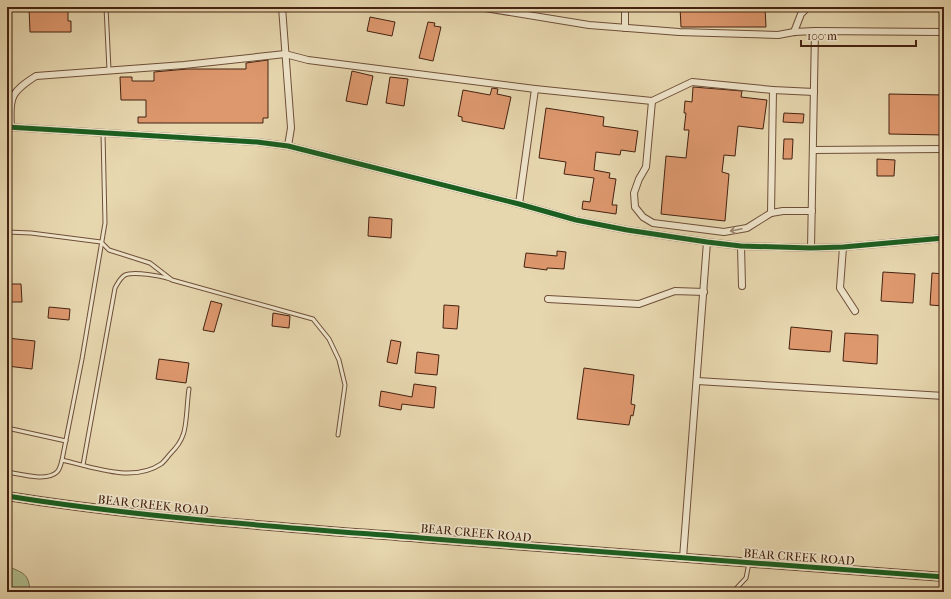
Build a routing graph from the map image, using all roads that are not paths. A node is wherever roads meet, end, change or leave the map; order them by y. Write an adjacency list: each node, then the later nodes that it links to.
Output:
1 (106, 7): 11 (lane)
2 (282, 7): 10 (street)
3 (479, 7): 6 (street)
4 (626, 7): 6 (street)
5 (808, 7): 8 (street)
6 (625, 28): 8 (street)
7 (815, 30): 8 (street); 9 (street); 14 (street)
8 (794, 32)
9 (944, 32)
10 (285, 54): 11 (street); 12 (street); 18 (street)
11 (109, 70): 16 (street)
12 (535, 89): 15 (street); 21 (street)
13 (773, 90): 14 (street); 15 (street); 23 (street)
14 (814, 92): 20 (street)
15 (652, 101): 23 (street, one-way to 15)
16 (9, 127): 17 (street)
17 (103, 132): 18 (street); 26 (lane)
18 (288, 146): 21 (street)
19 (944, 149): 20 (street)
20 (813, 150): 22 (street)
21 (519, 204): 27 (street)
22 (812, 211): 23 (street); 30 (street)
23 (771, 213)
24 (7, 232): 26 (lane)
25 (944, 238): 29 (street)
26 (102, 242): 31 (lane); 41 (lane)
27 (707, 242): 28 (street); 33 (street)
28 (741, 246): 30 (street); 32 (street)
29 (843, 247): 30 (street); 35 (street)
30 (811, 248)
31 (172, 280): 40 (lane); 43 (lane)
32 (742, 286)
33 (704, 292): 34 (street); 36 (street)
34 (548, 300)
35 (855, 311)
36 (697, 381): 38 (street); 46 (street)
37 (189, 389): 43 (lane)
38 (944, 396)
39 (7, 428): 41 (lane)
40 (338, 435)
41 (66, 441): 42 (lane)
42 (62, 460): 43 (lane); 44 (lane)
43 (83, 465)
44 (7, 472)
45 (7, 496): 46 (street, BEAR CREEK ROAD)
46 (683, 558): 47 (street, BEAR CREEK ROAD)
47 (749, 563): 48 (street, BEAR CREEK ROAD); 49 (lane)
48 (944, 577)
49 (733, 592)

